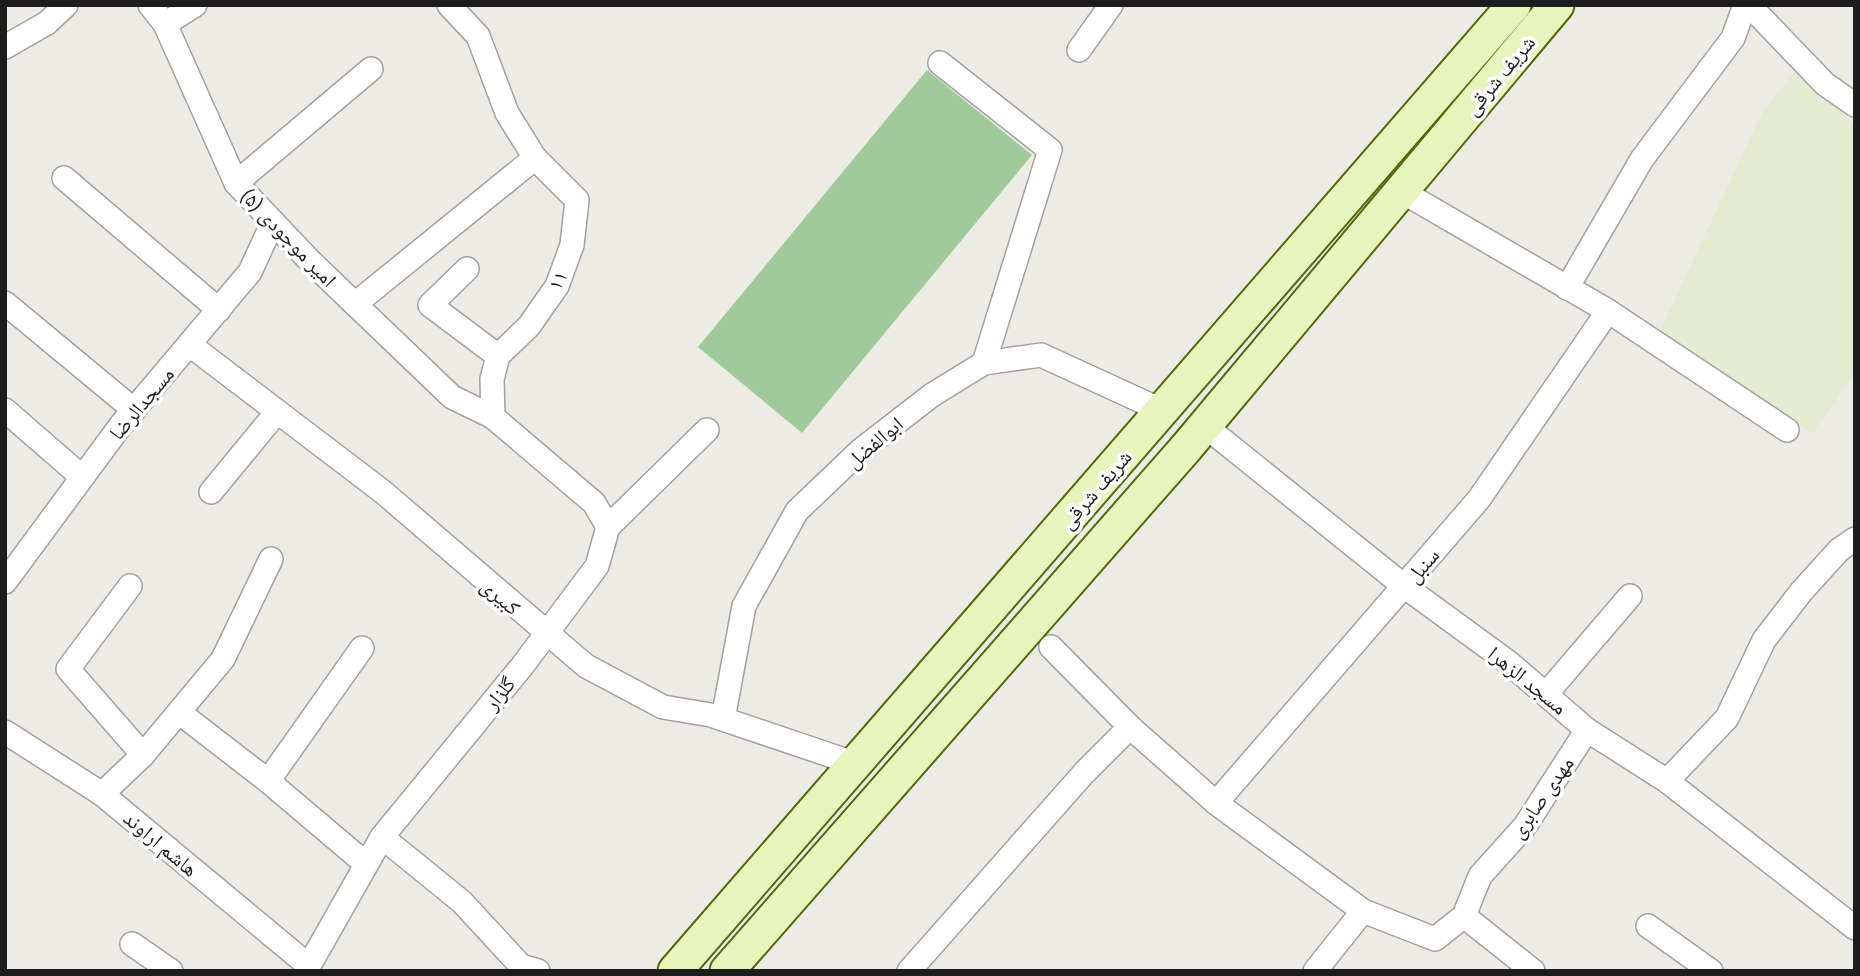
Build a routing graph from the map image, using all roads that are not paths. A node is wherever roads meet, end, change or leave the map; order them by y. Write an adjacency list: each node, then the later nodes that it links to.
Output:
1 (66, 5): 10 (street)
2 (150, 5): 9 (street, امیر موجودی (۵))
3 (195, 5): 9 (street)
4 (449, 5): 15 (street, ۱۱)
5 (1111, 5): 11 (street)
6 (1514, 5): 31 (main road, شریف شرقی)
7 (1557, 5): 18 (main road, شریف شرقی)
8 (1747, 5): 14 (street); 21 (street)
9 (165, 24): 17 (street, امیر موجودی (۵))
10 (5, 47)
11 (1079, 50)
12 (940, 63): 28 (street)
13 (371, 69): 17 (street)
14 (1855, 104)
15 (535, 158): 23 (street); 27 (street, ۱۱)
16 (64, 178): 24 (street)
17 (236, 183): 19 (street, امیر موجودی (۵))
18 (1401, 191): 21 (street); 34 (main road, شریف شرقی)
19 (273, 222): 23 (street, امیر موجودی (۵)); 24 (street, مسجدالرضا)
20 (467, 268): 27 (street)
21 (1567, 288): 25 (street)
22 (5, 303): 30 (street)
23 (355, 304): 33 (street, امیر موجودی (۵))
24 (219, 310): 26 (street, مسجدالرضا)
25 (1608, 311): 36 (street); 44 (street, سنبل)
26 (190, 345): 30 (street, مسجدالرضا); 32 (street, کبیری)
27 (498, 356): 33 (street)
28 (984, 363): 31 (street, ابوالفضل); 52 (street, ابوالفضل)
29 (5, 410): 37 (street)
30 (134, 410): 37 (street, مسجدالرضا)
31 (1163, 411): 46 (main road, شریف شرقی)
32 (277, 412): 38 (street); 47 (street, کبیری)
33 (493, 418): 39 (street)
34 (1205, 426): 44 (street, مسجد الزهرا); 48 (main road, شریف شرقی)
35 (707, 430): 39 (street, گلزار)
36 (1787, 430)
37 (82, 477): 42 (street, مسجدالرضا)
38 (211, 492)
39 (608, 527): 47 (street, گلزار)
40 (1855, 539): 59 (street)
41 (271, 559): 51 (street)
42 (5, 582)
43 (130, 586): 56 (street)
44 (1404, 586): 50 (street, مسجد الزهرا); 61 (street, سنبل)
45 (1630, 596): 50 (street)
46 (998, 601): 48 (main road); 57 (main road, شریف شرقی)
47 (546, 634): 52 (street, کبیری); 62 (street, گلزار)
48 (1039, 637): 53 (street); 74 (main road, شریف شرقی)
49 (362, 648): 58 (street)
50 (1547, 693): 54 (street, مسجد الزهرا)
51 (180, 713): 56 (street); 58 (street)
52 (723, 719): 57 (street, کبیری)
53 (1130, 727): 61 (street); 70 (street)
54 (1587, 730): 59 (street, مسجد الزهرا); 65 (street, مهدی صابری)
55 (5, 732): 60 (street, هاشم اراوند)
56 (143, 755): 60 (street)
57 (856, 764): 73 (main road, شریف شرقی)
58 (268, 781): 63 (street)
59 (1667, 781): 67 (street, مسجد الزهرا)
60 (102, 794): 69 (street, هاشم اراوند)
61 (1216, 803): 64 (street)
62 (382, 837): 63 (street, گلزار); 71 (street)
63 (366, 864): 69 (street, گلزار)
64 (1363, 911): 65 (street, مهدی صابری); 75 (street)
65 (1464, 916): 76 (street)
66 (1648, 926): 77 (street)
67 (1855, 928)
68 (132, 944): 72 (street)
69 (307, 968)
70 (918, 968)
71 (525, 969)
72 (171, 971)
73 (675, 971)
74 (727, 971)
75 (1315, 971)
76 (1533, 971)
77 (1711, 971)

